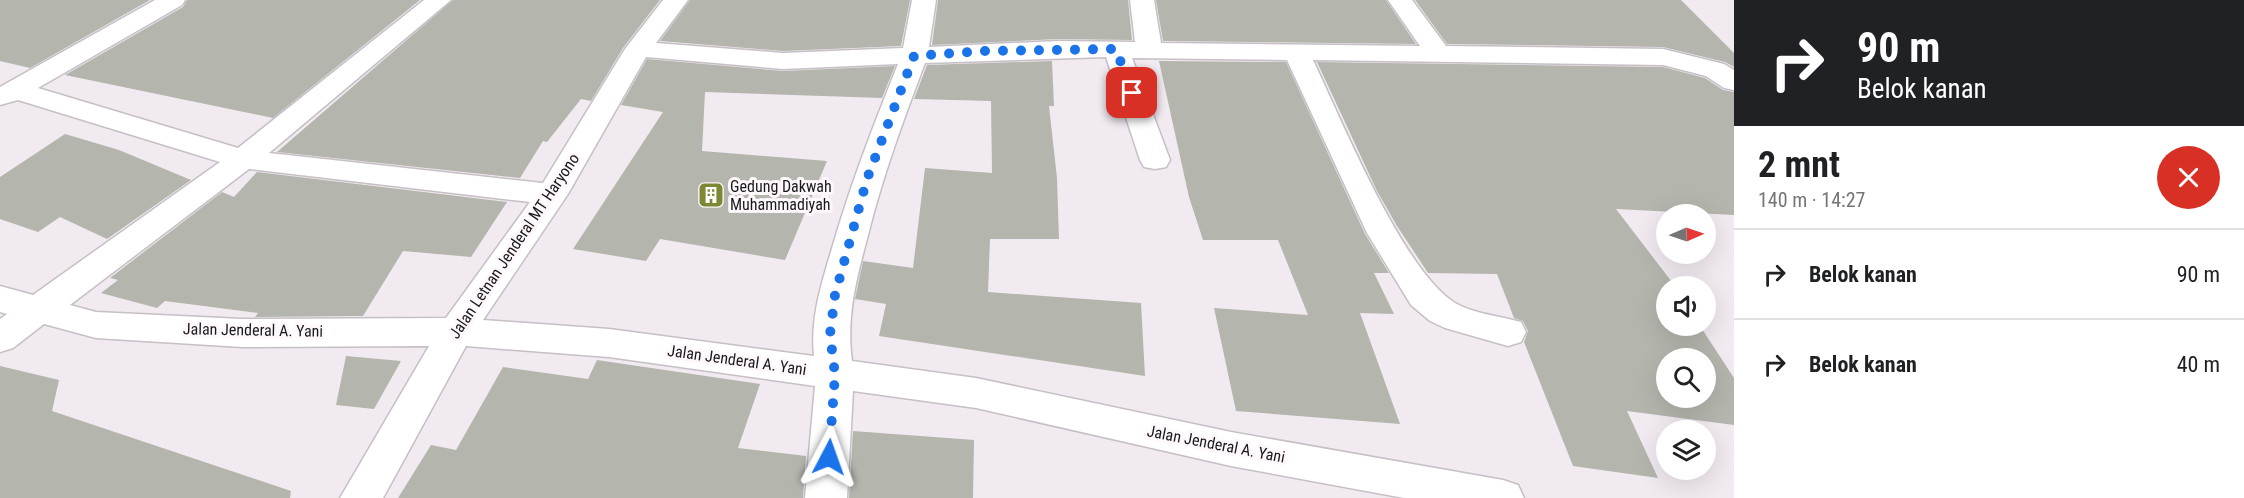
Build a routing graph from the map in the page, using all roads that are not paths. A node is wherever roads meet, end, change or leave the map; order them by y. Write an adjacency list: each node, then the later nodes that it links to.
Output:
1 (173, 0): 14 (street)
2 (439, 0): 15 (street)
3 (676, 0): 9 (street, Jalan Letnan Jenderal MT Haryono)
4 (924, 0): 12 (street)
5 (1142, 0): 7 (street)
6 (1400, 0): 11 (street)
7 (1149, 48): 8 (street); 10 (street)
8 (1116, 49): 12 (street); 16 (street)
9 (638, 50): 12 (street); 17 (street, Jalan Letnan Jenderal MT Haryono)
10 (1297, 53): 11 (street); 21 (street)
11 (1438, 53): 13 (street)
12 (914, 56): 23 (street)
13 (1734, 82)
14 (8, 95): 15 (street)
15 (243, 159): 17 (street); 19 (street)
16 (1155, 160)
17 (552, 194): 20 (street, Jalan Letnan Jenderal MT Haryono)
18 (0, 298): 19 (street, Jalan Jenderal A. Yani)
19 (35, 310): 20 (street, Jalan Jenderal A. Yani); 22 (street)
20 (456, 332): 23 (street, Jalan Jenderal A. Yani); 24 (street, Jalan Letnan Jenderal MT Haryono)
21 (1508, 332)
22 (0, 338)
23 (835, 375): 25 (street); 26 (street, Jalan Jenderal A. Yani)
24 (361, 498)
25 (826, 498)
26 (1503, 498)

